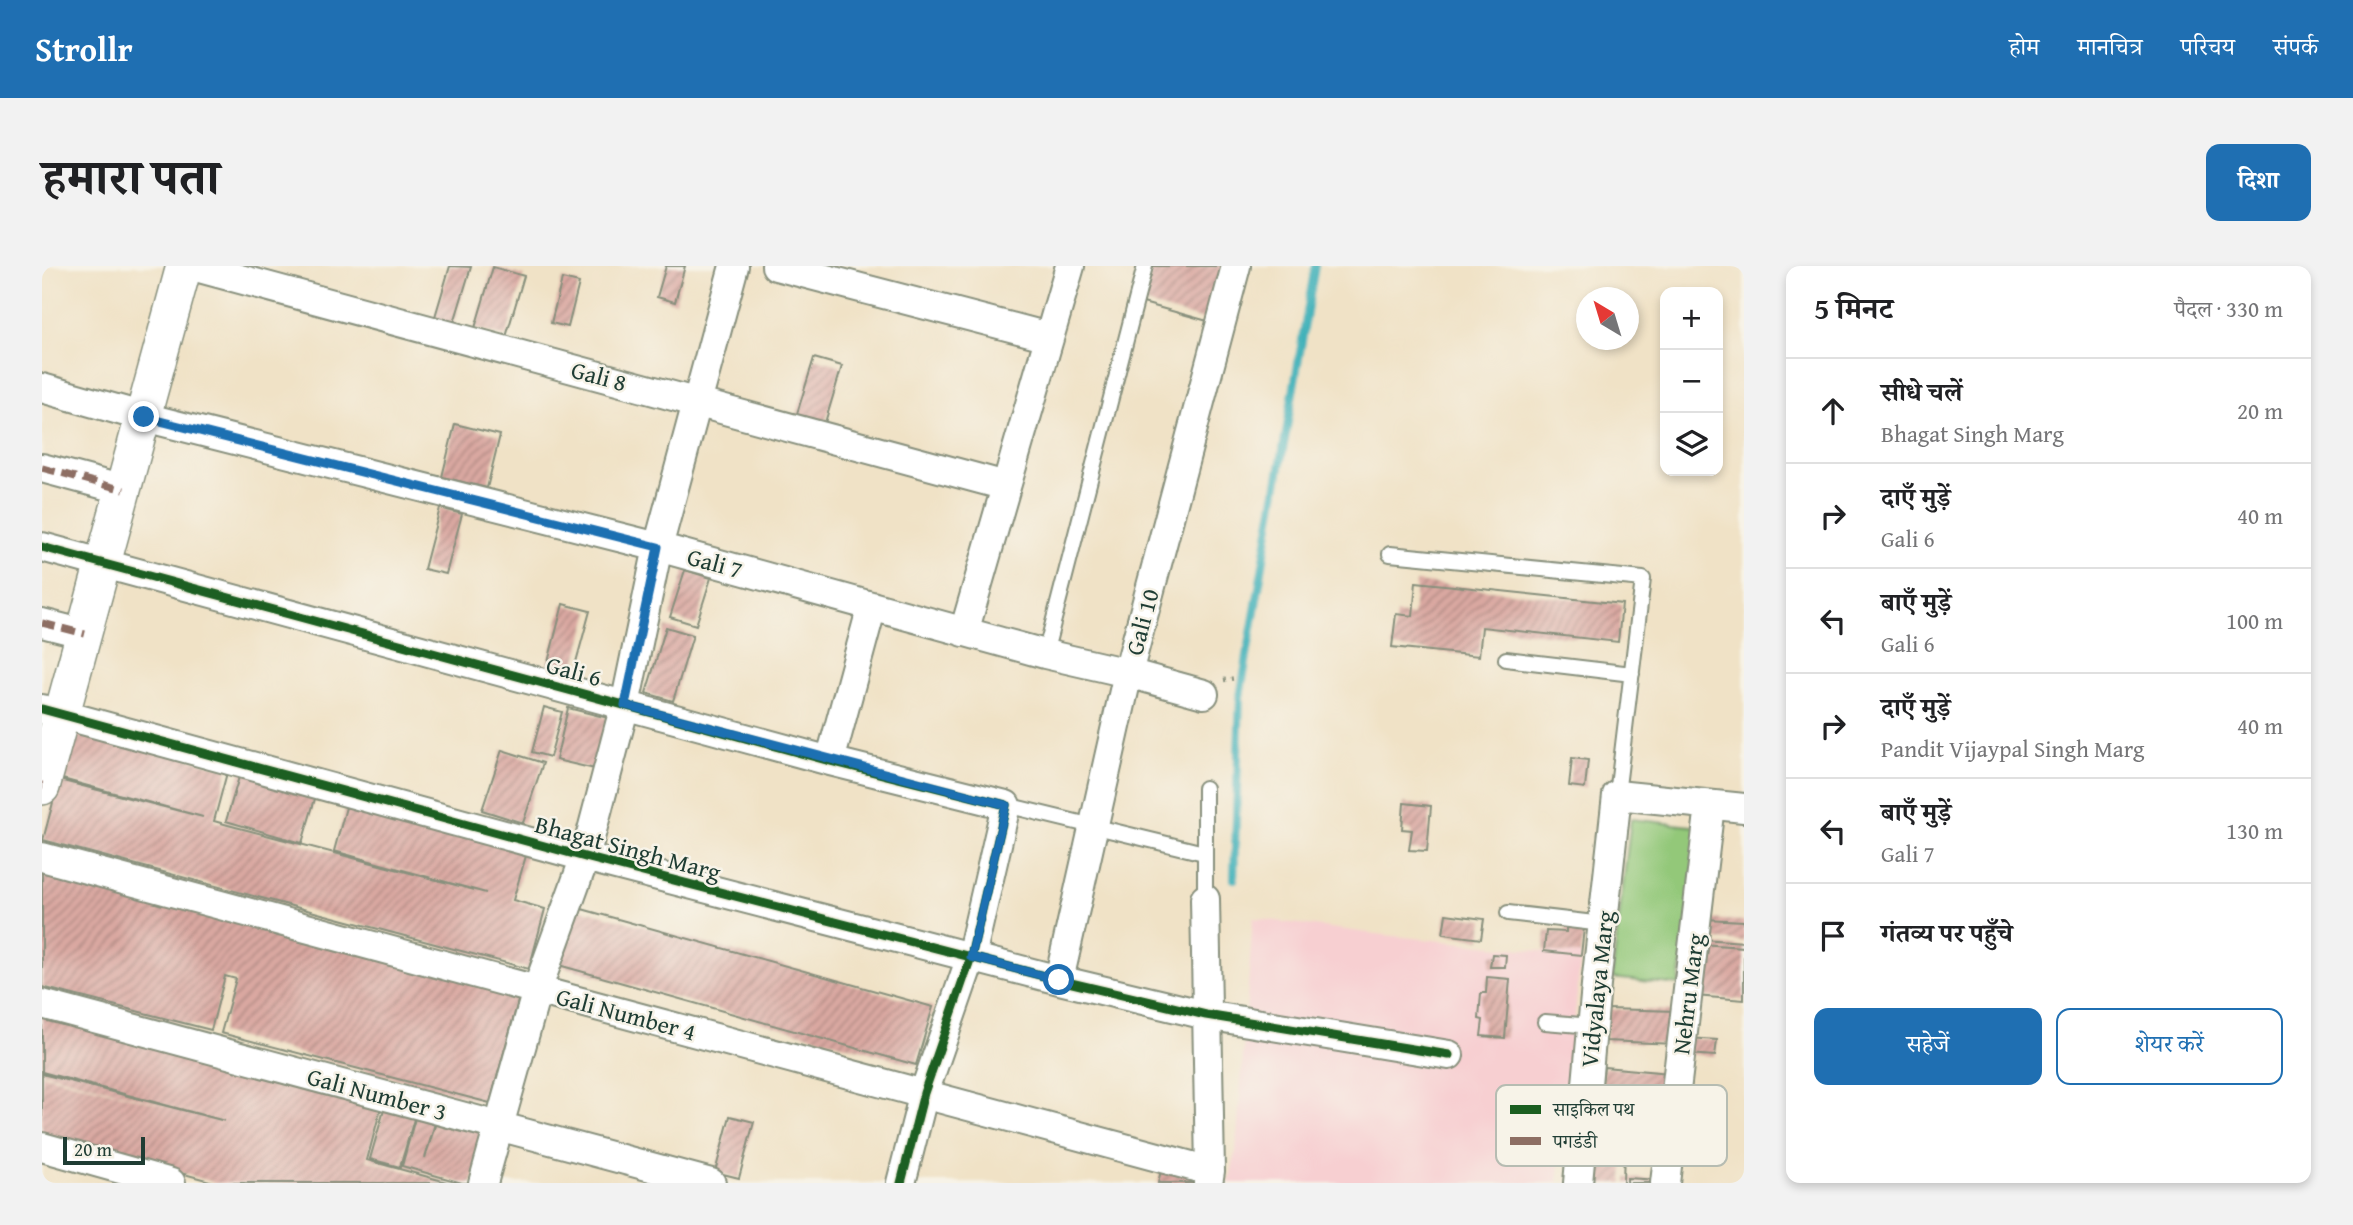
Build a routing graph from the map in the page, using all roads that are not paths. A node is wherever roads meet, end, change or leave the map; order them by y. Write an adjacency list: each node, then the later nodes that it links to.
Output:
1 (184, 266): 11 (street)
2 (192, 266): 10 (street, Gali 8)
3 (734, 266): 10 (street)
4 (776, 266): 8 (street)
5 (1070, 266): 8 (street)
6 (1145, 266): 23 (lane)
7 (1236, 266): 25 (street, Gali 10)
8 (1049, 337): 13 (street)
9 (42, 388): 11 (street, Gali 7)
10 (696, 403): 13 (street, Gali 8); 16 (street)
11 (144, 417): 14 (street); 16 (street, Gali 7)
12 (42, 468): 14 (street)
13 (1006, 486): 21 (street)
14 (124, 490): 18 (street)
15 (42, 547): 18 (street, Gali 6)
16 (658, 547): 19 (street, Gali 7); 28 (street)
17 (1391, 554): 26 (lane)
18 (104, 564): 22 (street); 28 (street, Gali 6)
19 (872, 606): 21 (street, Gali 7); 30 (street)
20 (42, 623): 22 (street)
21 (964, 632): 23 (street, Gali 7)
22 (85, 634): 29 (street)
23 (1045, 654): 25 (street, Gali 7)
24 (1506, 659): 26 (lane)
25 (1128, 673): 27 (street, Gali 7); 37 (street, Gali 10)
26 (1632, 674): 33 (lane)
27 (1204, 694)
28 (625, 705): 30 (street, Gali 6); 40 (street)
29 (52, 712): 31 (street); 40 (street, Bhagat Singh Marg)
30 (830, 761): 35 (street, Gali 6)
31 (42, 786)
32 (1205, 788): 38 (lane)
33 (1617, 795): 34 (street); 43 (street, Vidyalaya Marg)
34 (1710, 804): 36 (street); 53 (street, Nehru Marg)
35 (1006, 805): 37 (lane); 44 (street)
36 (1744, 808)
37 (1094, 826): 38 (lane); 45 (street, Gali 10)
38 (1204, 853): 41 (lane)
39 (42, 857): 46 (street, Gali Number 4)
40 (585, 857): 44 (street, Bhagat Singh Marg); 46 (street)
41 (1205, 898): 48 (street)
42 (1508, 913): 43 (lane)
43 (1603, 924): 50 (street, Vidyalaya Marg)
44 (971, 957): 45 (street, Bhagat Singh Marg); 54 (street)
45 (1059, 980): 48 (street, Bhagat Singh Marg)
46 (537, 990): 54 (street, Gali Number 4); 55 (street)
47 (42, 1004): 55 (street, Gali Number 3)
48 (1206, 1015): 51 (street, Bhagat Singh Marg); 57 (street)
49 (1545, 1022): 50 (lane)
50 (1592, 1026): 52 (street, Vidyalaya Marg)
51 (1449, 1055)
52 (1587, 1085)
53 (1677, 1085)
54 (924, 1093): 57 (street, Gali Number 4); 61 (street)
55 (499, 1127): 59 (street); 60 (street, Gali Number 3)
56 (42, 1147): 58 (street)
57 (1209, 1177)
58 (171, 1183)
59 (484, 1183)
60 (711, 1183)
61 (901, 1183)

